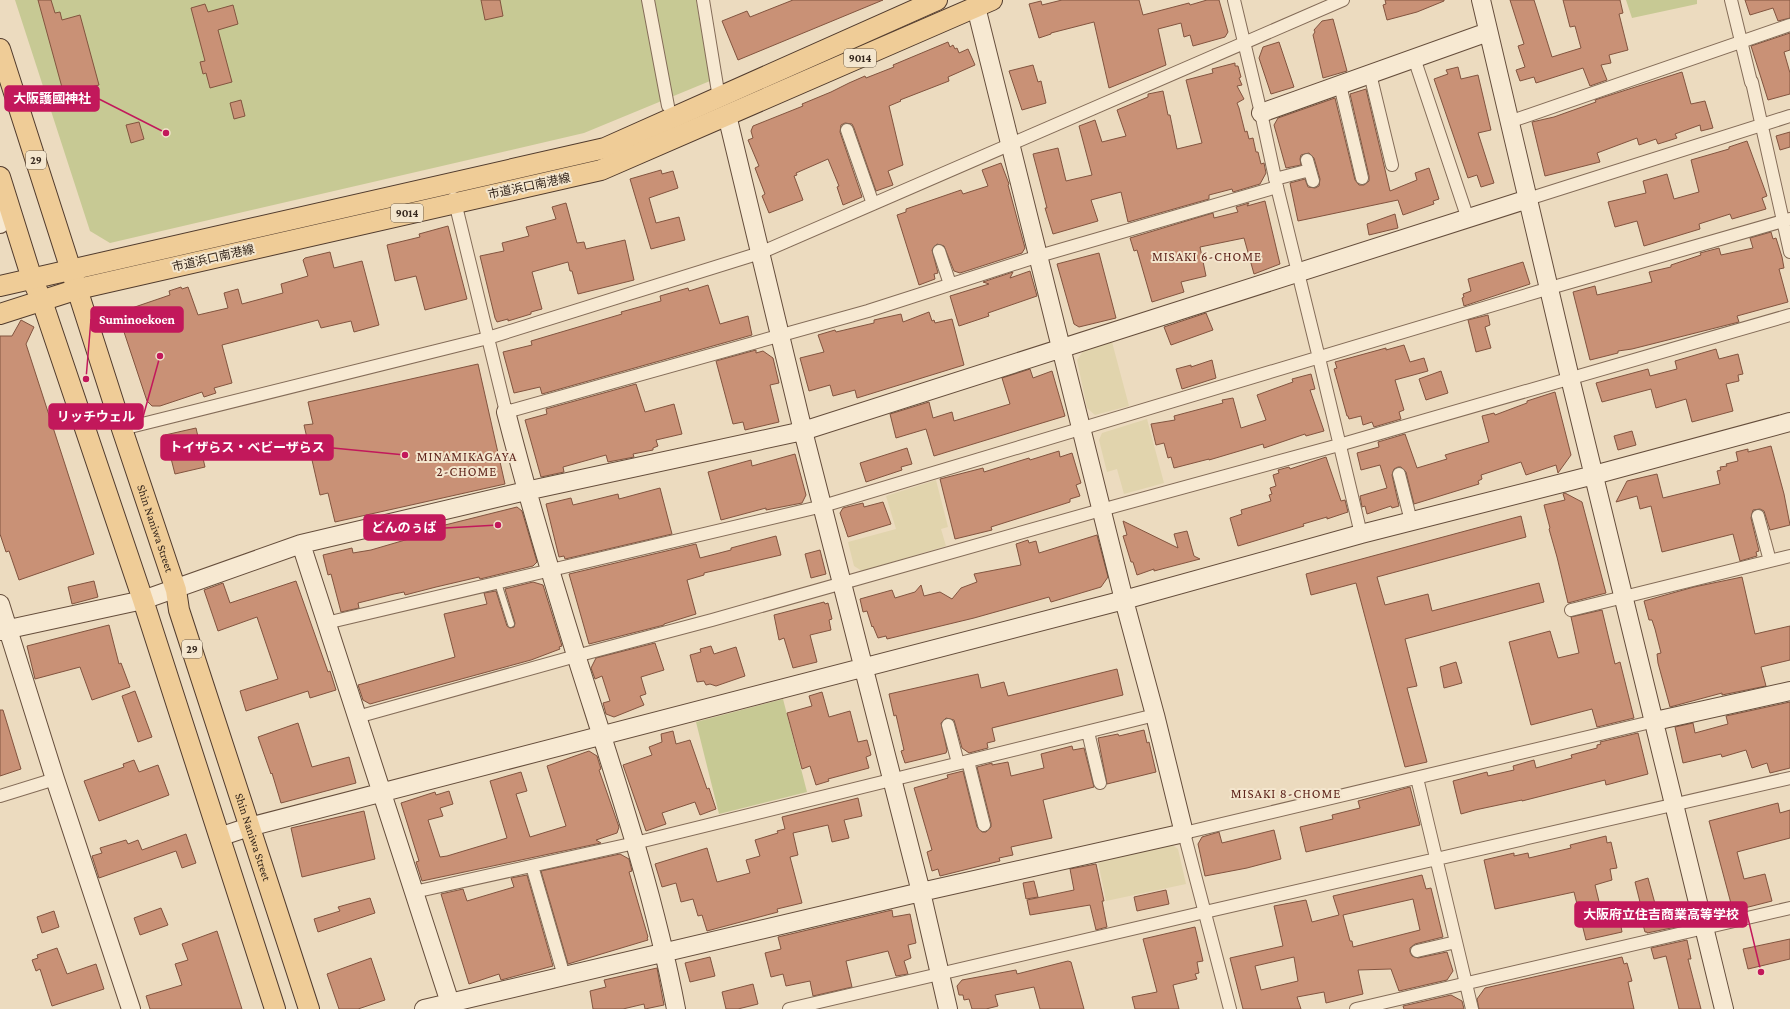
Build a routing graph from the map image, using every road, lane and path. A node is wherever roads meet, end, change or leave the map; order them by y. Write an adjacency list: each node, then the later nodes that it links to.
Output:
1 (648, 0): 17 (street)
2 (703, 0): 18 (street)
3 (937, 0): 18 (main road, 市道浜口南港線 / 9014)
4 (1234, 0): 12 (street)
5 (1343, 0): 12 (street)
6 (1481, 0): 10 (street)
7 (1731, 0): 11 (street)
8 (981, 2): 18 (main road, 市道浜口南港線 / 9014); 24 (street)
9 (1790, 25): 11 (street)
10 (1488, 32): 14 (street); 21 (street)
11 (1741, 42): 21 (street); 22 (street)
12 (1244, 44): 19 (street); 24 (street)
13 (0, 49): 43 (main road, Shin Naniwa Street / 29)
14 (1414, 58): 15 (street); 34 (street)
15 (1370, 74): 16 (street); 25 (street)
16 (1340, 85): 19 (street); 27 (street)
17 (668, 106)
18 (723, 107): 28 (main road, 市道浜口南港線 / 9014); 32 (main road, 市道浜口南港線 / 9014); 39 (street)
19 (1261, 113): 29 (street)
20 (1790, 116): 22 (street)
21 (1510, 122): 31 (street)
22 (1762, 125): 31 (street); 35 (street)
23 (847, 130): 33 (street)
24 (1011, 145): 33 (street); 40 (street)
25 (1392, 166)
26 (1310, 170): 29 (street)
27 (1362, 178)
28 (450, 183): 32 (street); 43 (main road, 市道浜口南港線 / 9014)
29 (1276, 183): 40 (street); 41 (street)
30 (3, 185): 36 (street); 42 (main road)
31 (1528, 199): 34 (street); 46 (street)
32 (455, 202): 43 (main road, 市道浜口南港線 / 9014); 51 (street)
33 (873, 204): 39 (street)
34 (1468, 219): 41 (street)
35 (1786, 220): 38 (street); 46 (street)
36 (0, 224)
37 (939, 251): 44 (street)
38 (1790, 252)
39 (760, 253): 50 (street); 51 (street)
40 (1039, 256): 44 (street); 52 (street)
41 (1298, 273): 52 (street); 53 (street)
42 (32, 279): 43 (main road, 市道浜口南港線 / 9014); 45 (main road, 市道浜口南港線); 47 (main road)
43 (74, 280): 47 (main road, 市道浜口南港線 / 9014); 58 (main road, Shin Naniwa Street / 29)
44 (950, 284): 50 (street)
45 (0, 286)
46 (1550, 288): 53 (street); 54 (street)
47 (42, 301): 48 (main road, 市道浜口南港線); 77 (main road)
48 (0, 314)
49 (1790, 315): 54 (street)
50 (780, 334): 55 (street); 59 (street)
51 (488, 338): 55 (street); 58 (street)
52 (1062, 349): 57 (street); 59 (street)
53 (1319, 358): 57 (street); 60 (street)
54 (1570, 378): 60 (street); 62 (street)
55 (506, 412): 63 (street)
56 (1790, 422): 62 (street)
57 (1082, 428): 64 (street); 65 (street)
58 (122, 429): 75 (main road, Shin Naniwa Street / 29)
59 (803, 431): 63 (street); 64 (street)
60 (1339, 445): 65 (street); 68 (street)
61 (1399, 474): 67 (street)
62 (1594, 475): 67 (street); 76 (street)
63 (526, 491): 69 (street); 72 (street)
64 (823, 506): 72 (street); 74 (street)
65 (1101, 510): 74 (street); 78 (street)
66 (1758, 516): 71 (street)
67 (1411, 521): 68 (street)
68 (1361, 534): 78 (street)
69 (301, 544): 75 (street); 81 (street)
70 (1790, 556): 71 (street)
71 (1770, 561): 76 (street)
72 (550, 570): 73 (street); 84 (street)
73 (498, 582): 81 (street); 82 (lane)
74 (843, 583): 84 (street); 85 (street)
75 (176, 590): 77 (street); 103 (main road, Shin Naniwa Street / 29)
76 (1624, 597): 80 (street); 89 (street)
77 (143, 600): 83 (street); 105 (main road)
78 (1124, 600): 85 (street); 87 (street)
79 (0, 604): 83 (street)
80 (1571, 610)
81 (326, 623): 88 (street)
82 (511, 624)
83 (4, 630): 96 (street)
84 (576, 656): 88 (street); 92 (street)
85 (864, 666): 92 (street); 97 (street)
86 (1790, 691): 89 (street)
87 (1155, 715): 91 (street); 104 (street)
88 (357, 717): 99 (street)
89 (1655, 721): 94 (street); 101 (street)
90 (948, 725): 93 (street)
91 (1088, 732): 93 (street); 98 (street)
92 (602, 734): 99 (street); 106 (street)
93 (963, 762): 97 (street); 102 (street)
94 (1417, 778): 104 (street); 107 (street)
95 (1790, 778): 101 (street)
96 (55, 779): 100 (street); 121 (street)
97 (892, 779): 106 (street); 110 (street)
98 (1100, 783)
99 (382, 792): 103 (street); 109 (street)
100 (0, 796)
101 (1675, 804): 107 (street); 113 (street)
102 (984, 825)
103 (249, 827): 105 (street); 123 (main road, Shin Naniwa Street / 29)
104 (1184, 833): 110 (street); 112 (street)
105 (219, 837): 122 (main road)
106 (635, 843): 108 (street); 116 (street)
107 (1436, 859): 112 (street); 114 (street)
108 (532, 866): 109 (street); 118 (street)
109 (414, 892): 120 (street)
110 (921, 892): 116 (street); 117 (street)
111 (1790, 908): 113 (street)
112 (1205, 912): 117 (street); 128 (street)
113 (1705, 928): 119 (street); 131 (street)
114 (1456, 942): 115 (street); 119 (street)
115 (1416, 951)
116 (666, 952): 118 (street); 125 (street)
117 (939, 974): 126 (street); 127 (street)
118 (564, 976): 120 (street)
119 (1466, 984): 129 (street); 130 (street)
120 (451, 1006): 124 (street)
121 (131, 1009)
122 (275, 1009)
123 (309, 1009)
124 (424, 1009)
125 (676, 1009)
126 (789, 1009)
127 (948, 1009)
128 (1230, 1009)
129 (1356, 1009)
130 (1472, 1009)
131 (1724, 1009)

